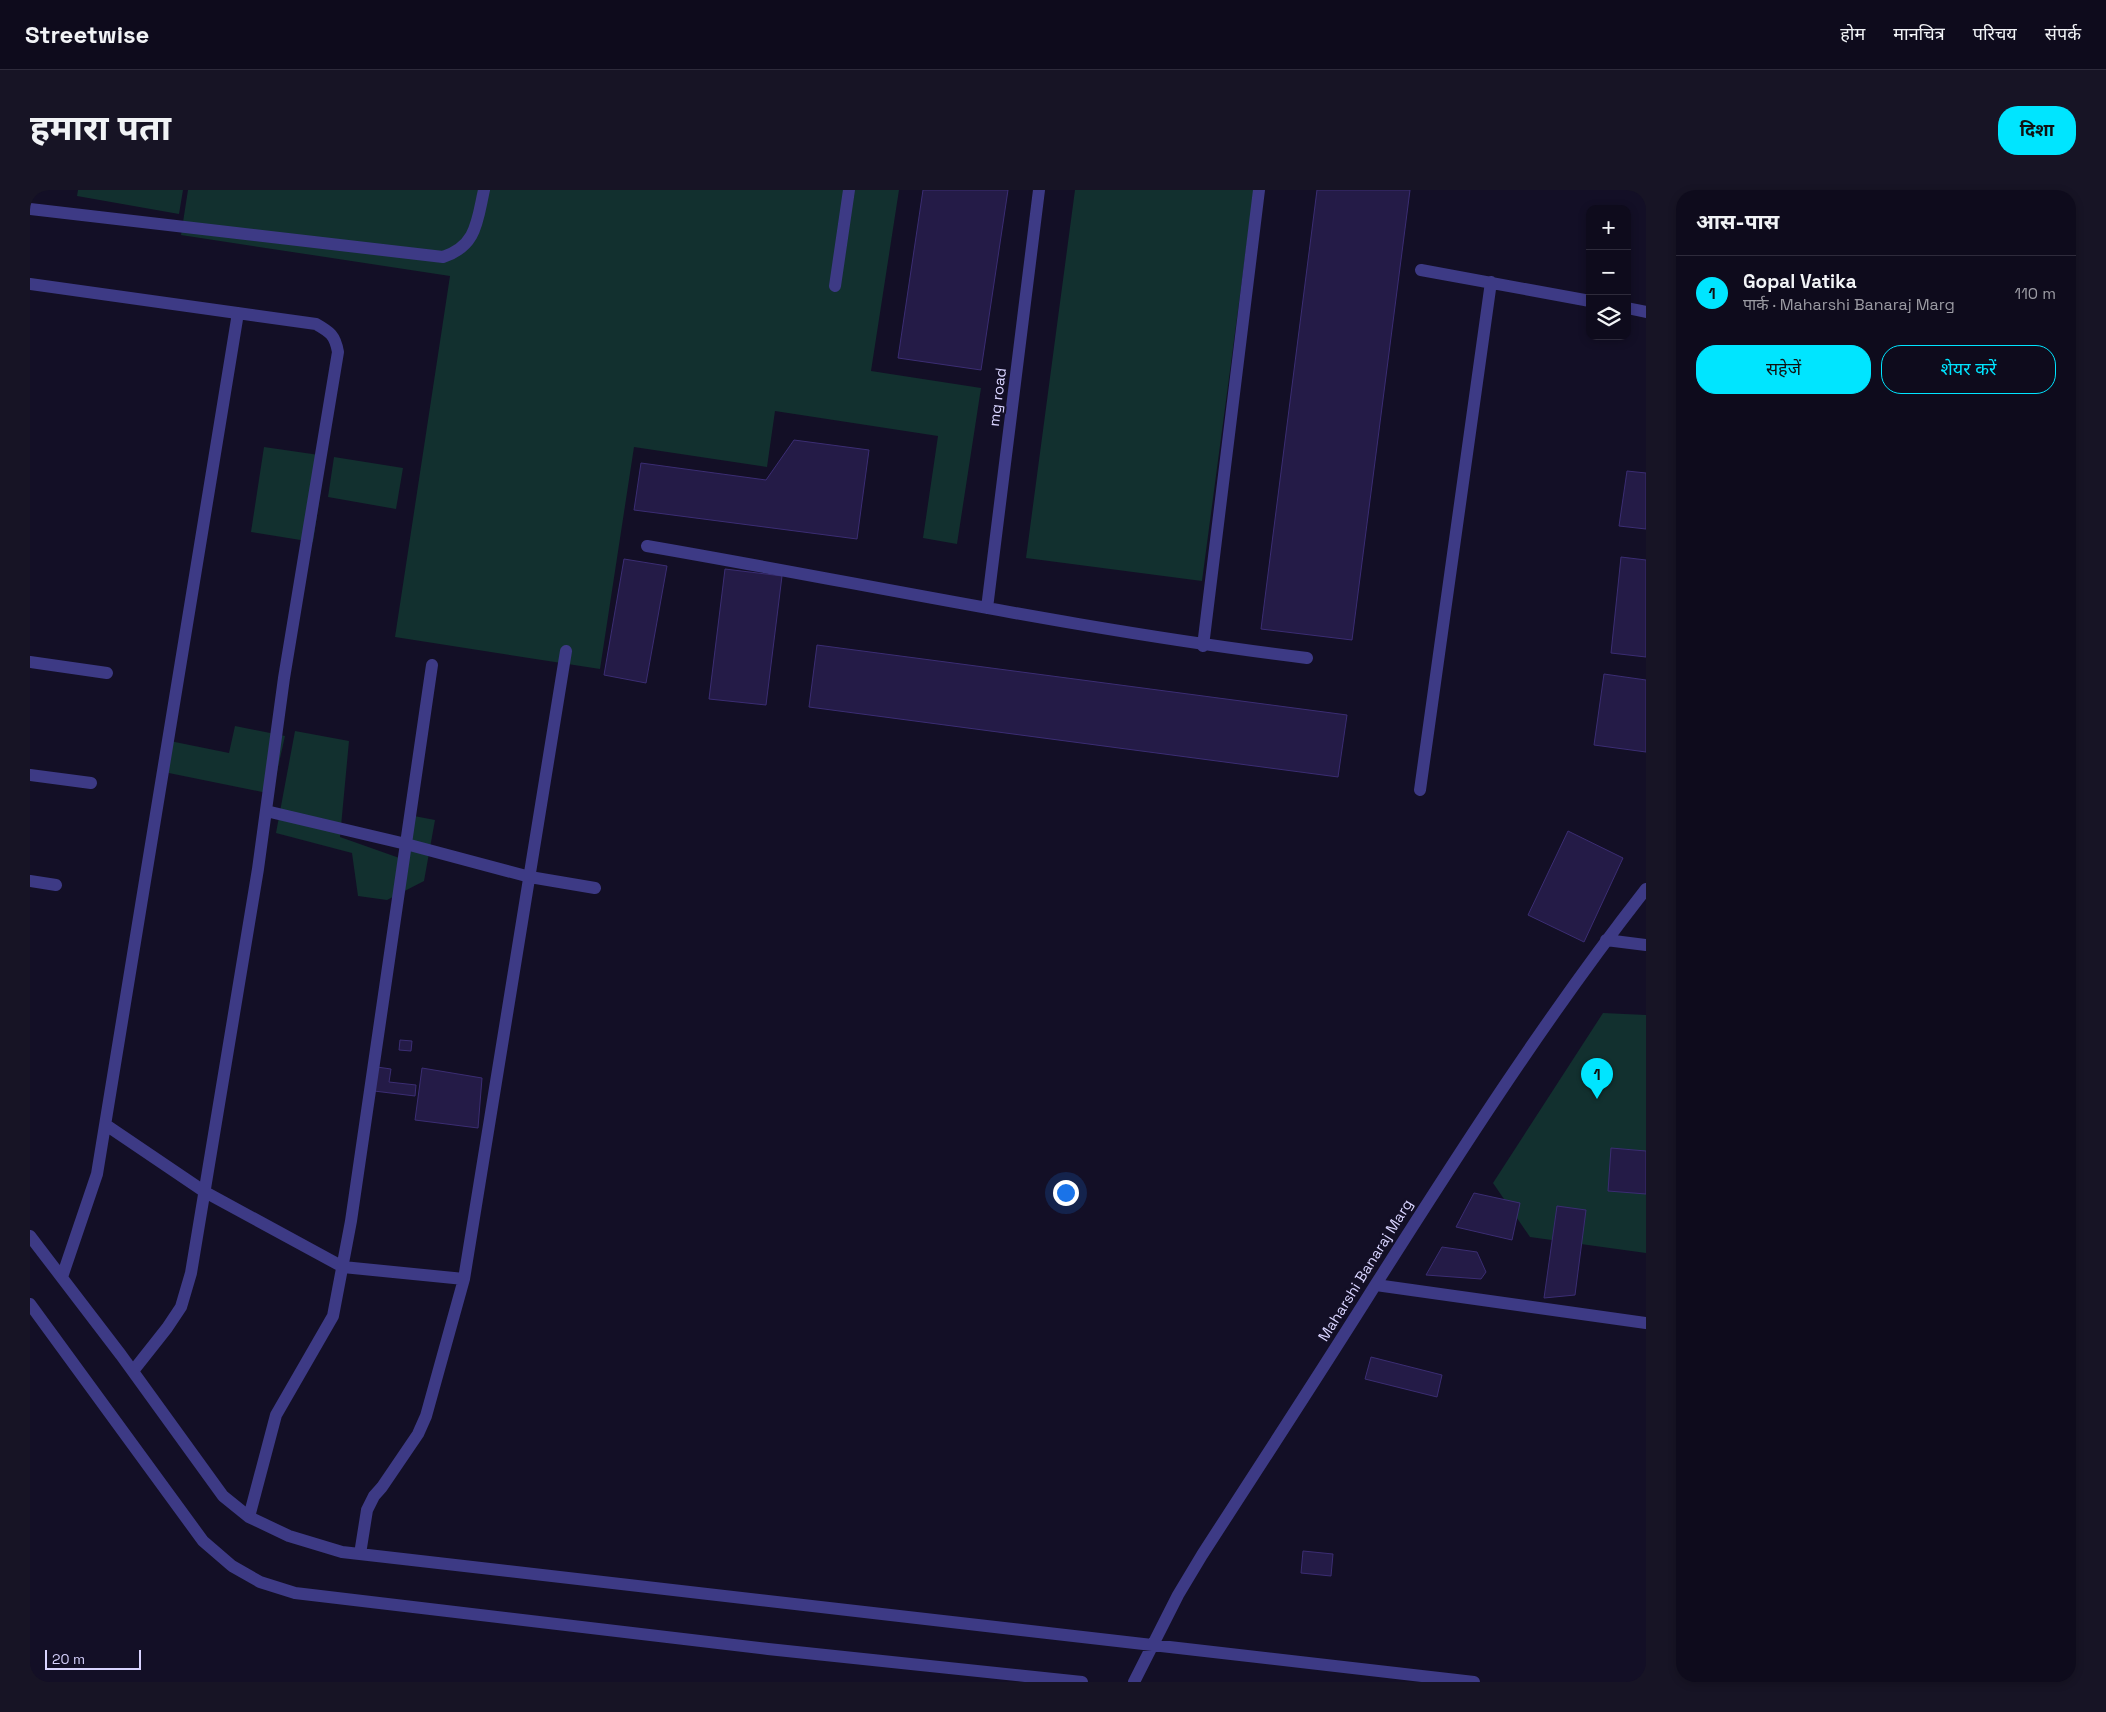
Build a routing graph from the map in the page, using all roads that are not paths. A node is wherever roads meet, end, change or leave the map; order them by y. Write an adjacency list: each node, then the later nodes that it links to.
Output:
1 (484, 190): 5 (street)
2 (849, 190): 9 (street)
3 (1039, 190): 15 (street, mg road)
4 (1259, 190): 16 (street)
5 (30, 209)
6 (1421, 270): 7 (street)
7 (1491, 282): 10 (street); 24 (street)
8 (30, 284): 13 (street)
9 (835, 286)
10 (1586, 300)
11 (1631, 309): 12 (street)
12 (1646, 312)
13 (238, 313): 25 (street); 34 (street)
14 (647, 546): 15 (street)
15 (987, 608): 16 (street)
16 (1203, 646): 18 (street)
17 (566, 651): 27 (street)
18 (1307, 658)
19 (30, 662): 21 (street)
20 (432, 665): 26 (street)
21 (107, 673)
22 (30, 774): 23 (street)
23 (91, 783)
24 (1420, 790)
25 (266, 811): 26 (street); 35 (street)
26 (406, 844): 27 (street); 37 (street)
27 (530, 877): 30 (street); 39 (street)
28 (30, 881): 29 (street)
29 (56, 885)
30 (595, 888)
31 (1646, 889): 32 (street, Maharshi Banaraj Marg)
32 (1606, 940): 33 (street); 40 (street, Maharshi Banaraj Marg)
33 (1646, 946)
34 (106, 1125): 35 (street); 38 (street)
35 (205, 1192): 37 (street); 43 (street)
36 (30, 1236): 38 (street)
37 (343, 1266): 39 (street); 44 (street)
38 (62, 1278): 43 (street)
39 (464, 1279): 45 (street)
40 (1376, 1285): 42 (street); 46 (street, Maharshi Banaraj Marg)
41 (30, 1304): 47 (street)
42 (1646, 1323)
43 (133, 1371): 44 (street)
44 (249, 1517): 45 (street)
45 (360, 1554): 46 (street)
46 (1152, 1645): 48 (street, Maharshi Banaraj Marg); 49 (street)
47 (1082, 1682)
48 (1134, 1682)
49 (1474, 1682)

